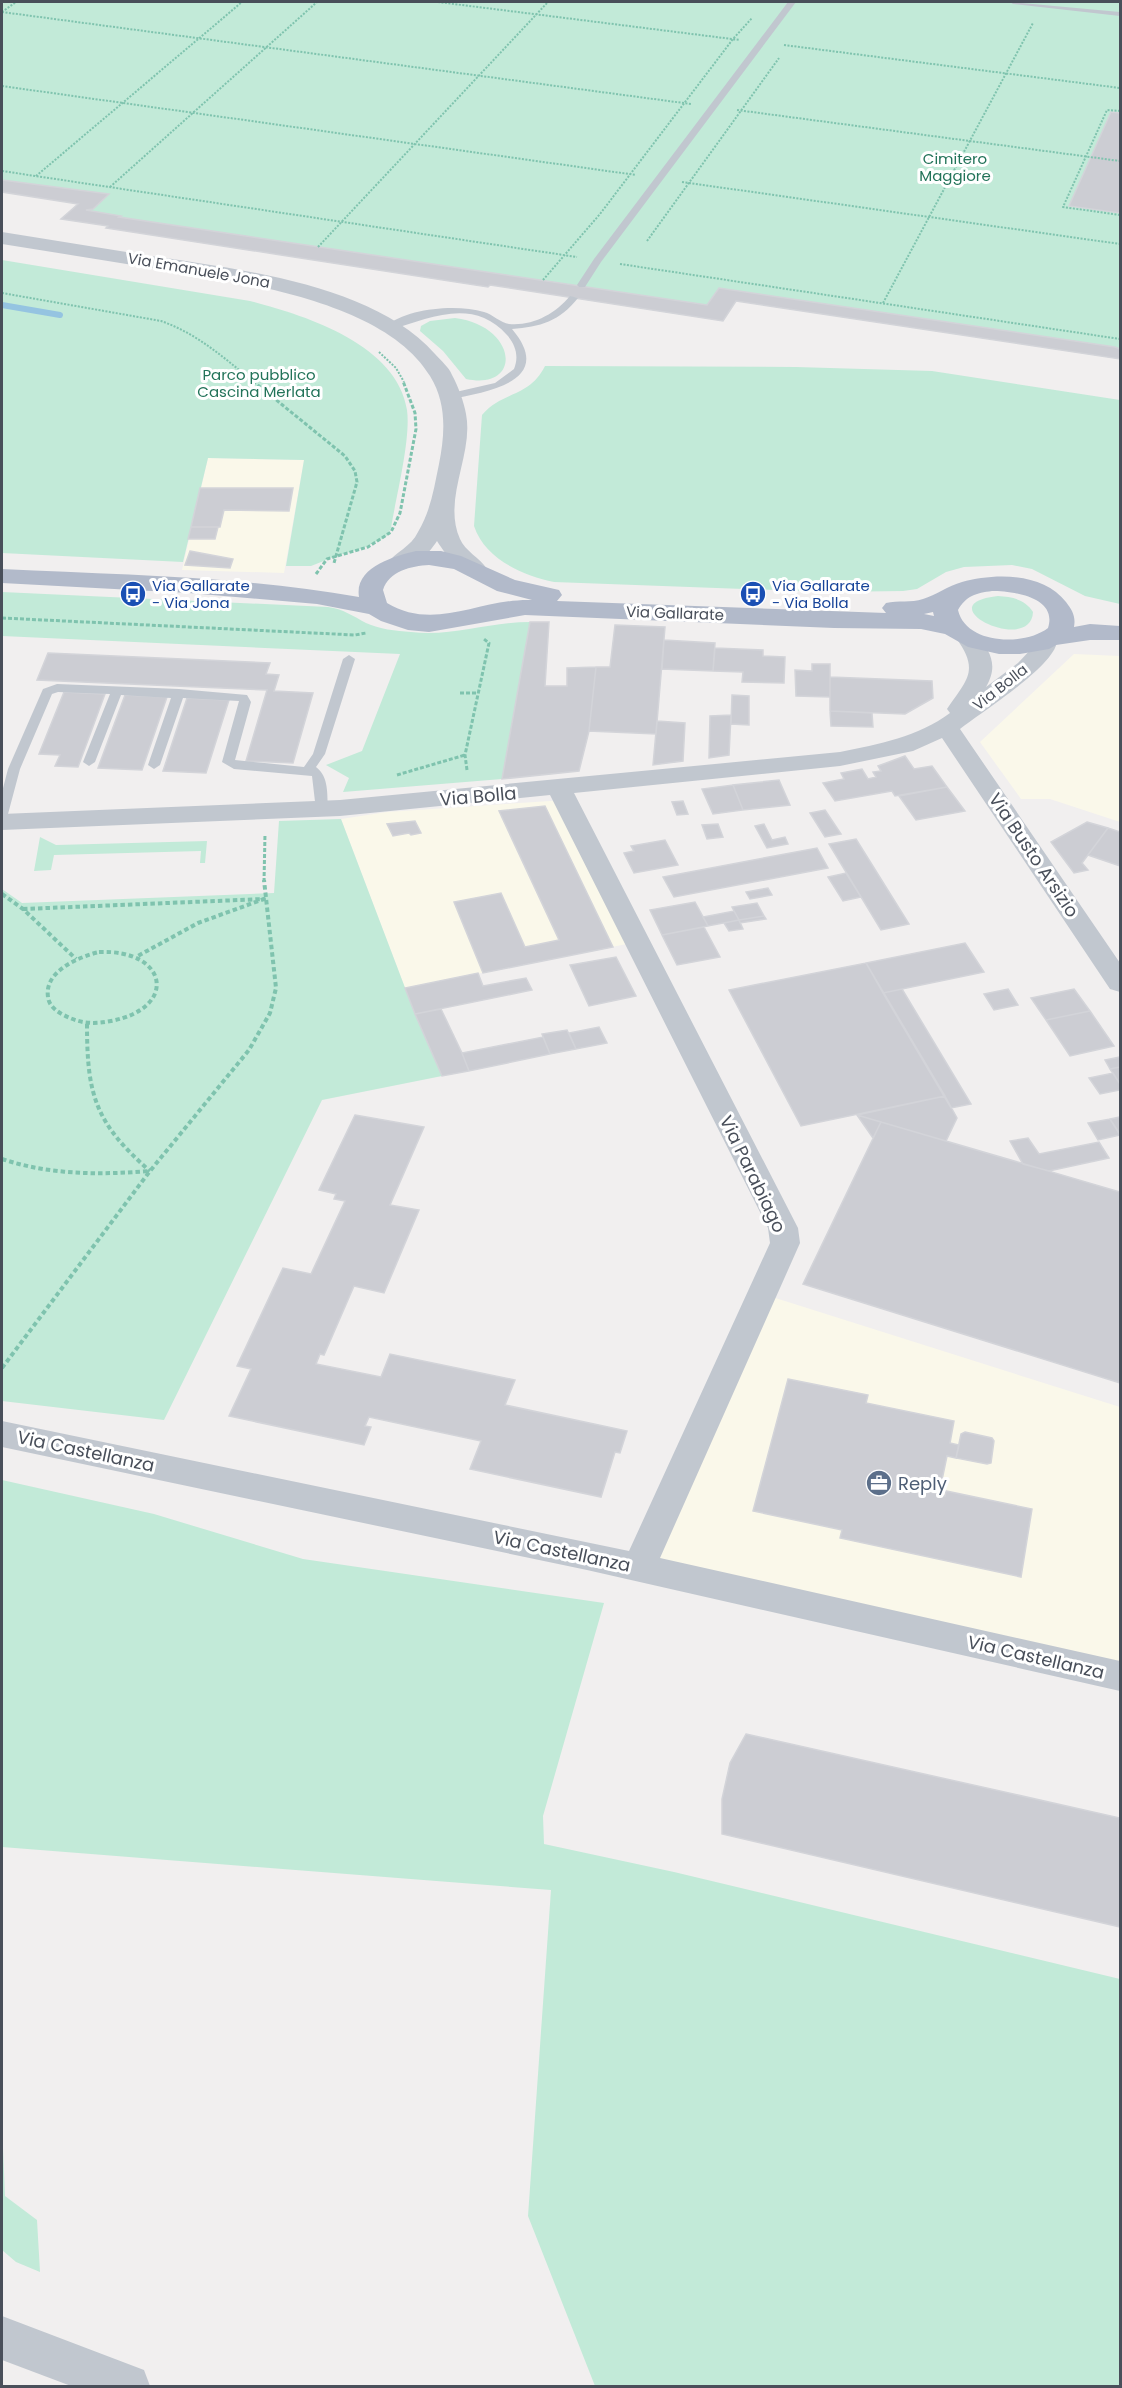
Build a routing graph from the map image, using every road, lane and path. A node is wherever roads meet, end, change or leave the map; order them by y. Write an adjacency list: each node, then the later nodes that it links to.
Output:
1 (16, 2): 8 (path)
2 (243, 2): 12 (path)
3 (317, 2): 14 (path)
4 (548, 2): 16 (path)
5 (792, 2): 20 (lane)
6 (1012, 2): 7 (lane)
7 (1043, 5): 10 (lane); 24 (path)
8 (2, 12): 12 (path)
9 (757, 12): 19 (path)
10 (1120, 14)
11 (794, 36): 13 (path)
12 (199, 38): 14 (path); 18 (path)
13 (788, 46)
14 (266, 47): 16 (path); 23 (path)
15 (781, 55): 21 (path)
16 (478, 76): 19 (path); 25 (path)
17 (2, 86): 18 (path)
18 (122, 103): 23 (path); 30 (path)
19 (686, 103): 20 (path); 29 (path)
20 (712, 107): 21 (path); 31 (lane)
21 (740, 111): 24 (path); 32 (path)
22 (1120, 111): 26 (path)
23 (193, 113): 25 (path); 33 (path)
24 (970, 141): 26 (path); 35 (path)
25 (414, 144): 29 (path); 36 (path)
26 (1086, 157): 27 (path); 34 (path)
27 (1120, 161)
28 (2, 171): 30 (path)
29 (631, 175): 31 (path); 41 (path)
30 (36, 176): 33 (path)
31 (658, 178): 32 (path); 42 (lane)
32 (688, 183): 35 (path); 38 (path)
33 (110, 187): 36 (path)
34 (1120, 215)
35 (929, 217): 39 (path); 47 (path)
36 (341, 222): 40 (path); 41 (path)
37 (2, 238): 48 (street, Via Emanuele Jona)
38 (646, 241)
39 (1120, 244)
40 (318, 247)
41 (566, 256): 42 (path); 43 (path)
42 (597, 261): 44 (lane); 47 (path)
43 (543, 280)
44 (582, 285)
45 (2, 293): 54 (path)
46 (573, 298): 49 (lane)
47 (883, 303): 50 (path)
48 (390, 327): 49 (lane); 52 (street, Via Emanuele Jona)
49 (505, 327): 52 (lane)
50 (1120, 339)
51 (371, 346): 54 (path)
52 (451, 396): 53 (street, Via Emanuele Jona)
53 (445, 499): 57 (street, Via Emanuele Jona); 58 (street, Via Emanuele Jona)
54 (336, 557): 55 (path); 56 (path)
55 (334, 563)
56 (320, 570)
57 (388, 570): 58 (main road, Via Gallarate); 60 (main road, Via Gallarate); 66 (main road)
58 (480, 573): 61 (main road, Via Gallarate); 63 (main road)
59 (2, 576): 60 (main road, Via Gallarate)
60 (189, 586): 66 (main road, Via Gallarate)
61 (954, 596): 62 (main road, Via Gallarate); 67 (main road)
62 (1056, 605): 65 (main road, Via Gallarate); 69 (main road)
63 (468, 615): 66 (main road, Via Gallarate); 67 (main road, Via Gallarate)
64 (2, 618): 66 (path)
65 (1120, 619)
66 (377, 620)
67 (960, 633): 69 (main road, Via Gallarate); 76 (street, Via Bolla)
68 (1120, 633): 69 (main road, Via Gallarate)
69 (1048, 640): 76 (street, Via Bolla)
70 (489, 643): 75 (path)
71 (349, 659): 80 (lane)
72 (117, 691): 73 (lane); 78 (lane); 85 (lane)
73 (179, 693): 79 (lane); 80 (lane)
74 (460, 693): 75 (path)
75 (478, 693): 77 (path)
76 (947, 727): 83 (street, Via Bolla); 93 (street, Via Busto Arsizio)
77 (465, 755): 81 (path); 82 (path)
78 (89, 762)
79 (154, 765)
80 (311, 771): 84 (lane)
81 (470, 776)
82 (391, 777)
83 (559, 788): 84 (street, Via Bolla); 99 (street, Via Parabiago)
84 (322, 810): 86 (street, Via Bolla)
85 (2, 814)
86 (2, 822)
87 (265, 827): 89 (path)
88 (2, 894): 90 (path)
89 (264, 899): 90 (path); 91 (path); 96 (path)
90 (23, 909): 92 (path)
91 (136, 957): 92 (path); 94 (path)
92 (76, 959): 94 (path)
93 (1120, 983)
94 (87, 1024): 96 (path)
95 (2, 1159): 96 (path)
96 (150, 1171): 97 (path)
97 (2, 1368)
98 (2, 1434): 99 (street, Via Castellanza)
99 (639, 1567): 100 (street, Via Castellanza)
100 (1120, 1676)
101 (4, 2337): 102 (street)
102 (128, 2386)

